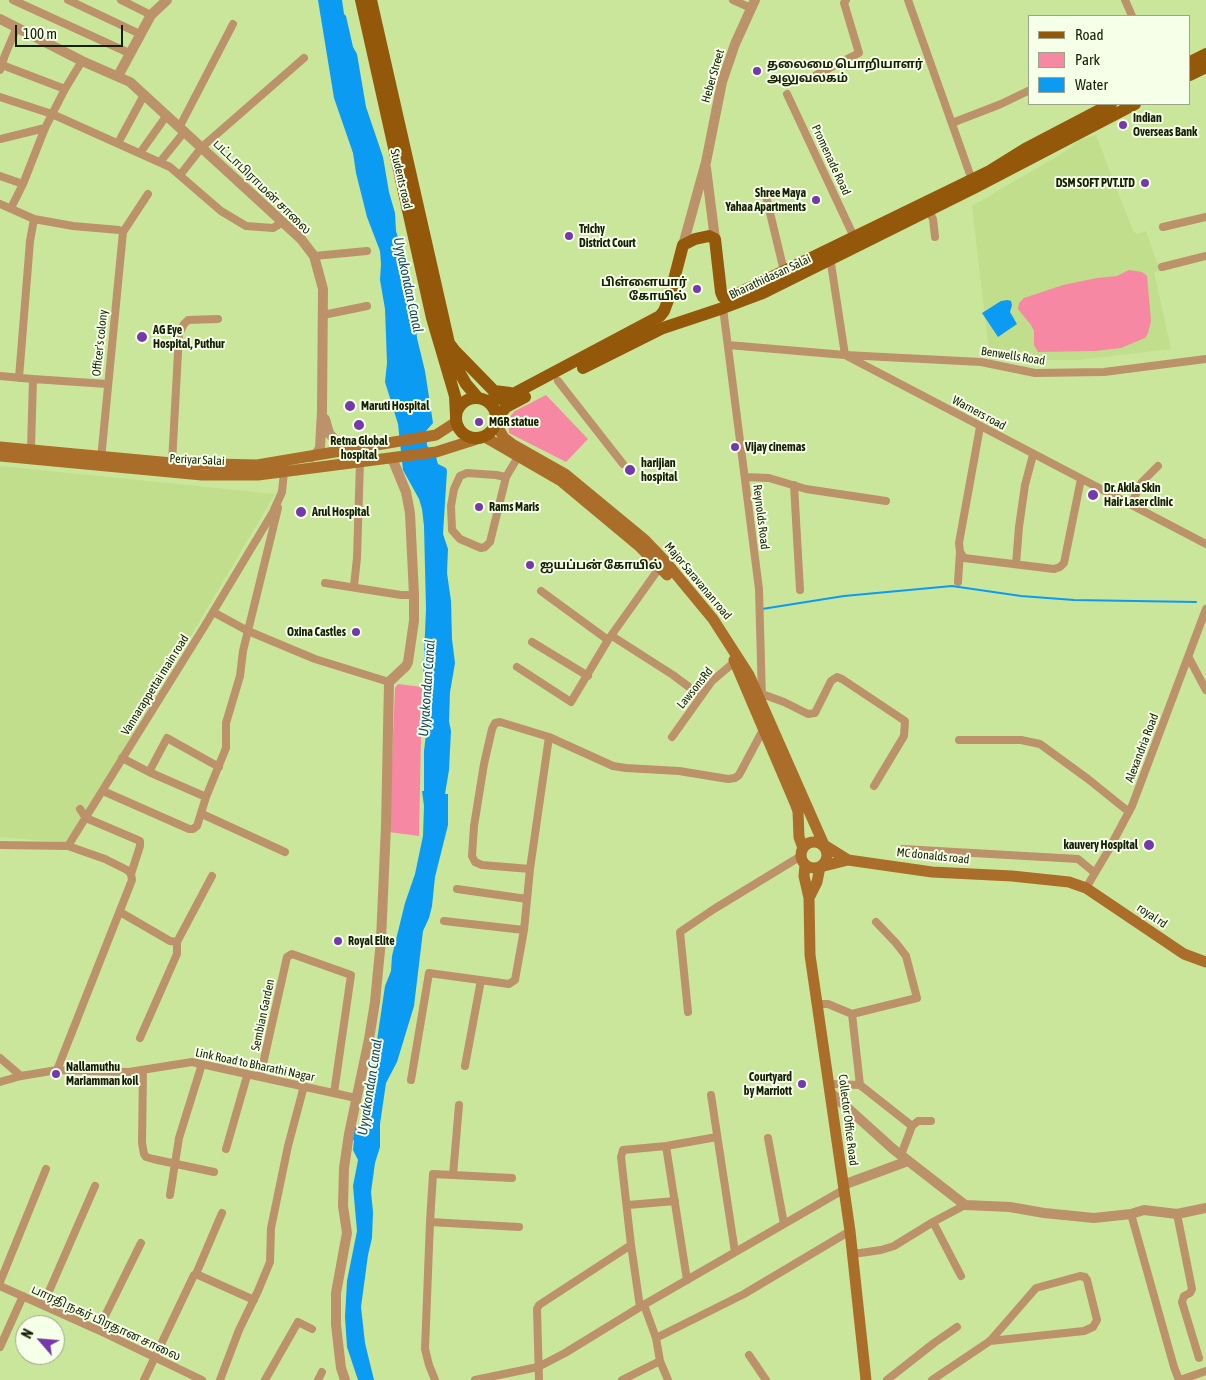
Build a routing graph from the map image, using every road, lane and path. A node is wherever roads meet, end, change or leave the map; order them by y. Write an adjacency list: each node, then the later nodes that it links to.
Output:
1 (13, 0): 18 (street)
2 (68, 0): 17 (street)
3 (121, 0): 12 (street)
4 (166, 0): 12 (street)
5 (361, 0): 88 (main road, Students road)
6 (370, 0): 76 (main road)
7 (733, 0): 11 (street)
8 (846, 0): 25 (street)
9 (908, 0): 37 (street)
10 (1125, 0): 13 (street)
11 (753, 4): 46 (street, Heber Street)
12 (151, 15): 17 (street)
13 (1132, 15)
14 (0, 19): 16 (street, பட்டாபிராமன் சாலை)
15 (233, 24): 39 (street)
16 (17, 27): 21 (street, பட்டாபிராமன் சாலை); 23 (street)
17 (140, 34): 18 (street)
18 (129, 53): 27 (street)
19 (1206, 54): 22 (main road)
20 (304, 58): 43 (street)
21 (82, 61): 27 (street, பட்டாபிராமன் சாலை); 28 (street)
22 (1191, 62)
23 (1, 67): 28 (street)
24 (1206, 68): 26 (main road)
25 (816, 75)
26 (1191, 75)
27 (118, 76): 31 (street, பட்டாபிராமன் சாலை)
28 (65, 89): 35 (street)
29 (1028, 91): 37 (street)
30 (787, 94): 61 (street, Promenade Road)
31 (144, 95): 36 (street, பட்டாபிராமன் சாலை); 42 (street)
32 (0, 97): 35 (street)
33 (1110, 105): 40 (main road, Bharathidasan Salai)
34 (1132, 105): 40 (main road, Bharathidasan Salai)
35 (52, 114): 38 (street); 42 (street)
36 (167, 115): 39 (street, பட்டாபிராமன் சாலை); 44 (street)
37 (952, 123): 49 (street)
38 (45, 128): 41 (street); 50 (street)
39 (182, 129): 43 (street, பட்டாபிராமன் சாலை); 45 (street)
40 (1072, 130): 49 (main road, Bharathidasan Salai); 55 (main road, Bharathidasan Salai)
41 (0, 140)
42 (118, 143): 44 (street)
43 (202, 146): 47 (street); 58 (street, பட்டாபிராமன் சாலை)
44 (140, 153): 45 (street)
45 (160, 162): 47 (street)
46 (706, 162): 63 (street); 64 (street)
47 (180, 175): 58 (street)
48 (0, 176): 50 (street)
49 (972, 180): 61 (main road, Bharathidasan Salai)
50 (23, 184): 54 (street)
51 (765, 192): 70 (street)
52 (148, 194): 60 (street)
53 (0, 204): 54 (street)
54 (11, 208): 57 (street)
55 (929, 211): 62 (street); 66 (main road, Bharathidasan Salai)
56 (1206, 217): 59 (street)
57 (34, 219): 60 (street); 81 (street)
58 (283, 222): 67 (street, பட்டாபிராமன் சாலை)
59 (1163, 227)
60 (123, 232): 84 (street, Officer's colony)
61 (854, 237): 66 (main road, Bharathidasan Salai)
62 (935, 237)
63 (715, 239): 64 (main road); 70 (main road, Bharathidasan Salai)
64 (683, 245): 75 (main road)
65 (366, 251): 67 (street)
66 (829, 255): 70 (main road, Bharathidasan Salai); 72 (main road, Bharathidasan Salai); 78 (street)
67 (314, 256): 73 (street, பட்டாபிராமன் சாலை)
68 (1206, 256): 69 (street)
69 (1162, 267)
70 (784, 272)
71 (367, 306): 73 (street)
72 (723, 308): 75 (main road, Bharathidasan Salai); 77 (street, Reynolds Road)
73 (323, 315): 87 (street, பட்டாபிராமன் சாலை)
74 (218, 319): 102 (street)
75 (662, 322): 83 (main road, Bharathidasan Salai); 85 (main road, Bharathidasan Salai)
76 (449, 343): 85 (main road); 86 (main road)
77 (728, 344): 78 (street, Warners road); 107 (street, Reynolds Road)
78 (845, 355): 79 (street, Benwells Road); 90 (street, Warners road)
79 (1206, 359)
80 (0, 376): 81 (street)
81 (19, 378): 82 (street)
82 (34, 379): 84 (street); 94 (street)
83 (558, 381): 89 (main road, Bharathidasan Salai); 103 (street)
84 (107, 384): 100 (street, Officer's colony)
85 (516, 393): 86 (main road, Bharathidasan Salai)
86 (482, 399): 88 (main road); 89 (main road)
87 (322, 411): 93 (street); 97 (street, பட்டாபிராமன் சாலை)
88 (456, 419): 91 (main road); 93 (main road, Periyar Salai)
89 (498, 425): 91 (main road); 129 (main road, Major Saravanan road)
90 (980, 427): 95 (street, Warners road); 114 (street)
91 (481, 438): 98 (main road, Major Saravanan road); 99 (main road)
92 (0, 447): 94 (main road, Periyar Salai)
93 (367, 447): 97 (main road, Periyar Salai)
94 (31, 450): 100 (main road, Periyar Salai)
95 (1033, 454): 108 (street, Warners road); 115 (street)
96 (0, 456): 100 (main road, Periyar Salai)
97 (310, 457): 102 (main road, Periyar Salai)
98 (518, 457): 106 (street); 116 (main road, Major Saravanan road)
99 (392, 458): 101 (main road, Periyar Salai); 122 (street)
100 (101, 461): 102 (main road, Periyar Salai); 105 (main road, Periyar Salai)
101 (360, 462): 105 (main road, Periyar Salai); 119 (street)
102 (172, 463)
103 (623, 464)
104 (1158, 466): 112 (street)
105 (284, 472): 110 (street, Vannarappettai main road)
106 (506, 477): 106 (street)
107 (745, 477): 109 (street); 134 (street, Reynolds Road)
108 (1081, 479): 112 (street, Warners road); 115 (street)
109 (794, 485): 111 (street); 120 (street)
110 (282, 492): 124 (street, Vannarappettai main road); 125 (street)
111 (886, 501)
112 (1131, 504): 113 (street, Warners road)
113 (1206, 544)
114 (960, 552): 115 (street); 117 (street)
115 (1016, 564)
116 (660, 567): 126 (street); 129 (main road)
117 (958, 582)
118 (325, 583): 119 (street)
119 (354, 586): 122 (street)
120 (800, 590)
121 (541, 591): 126 (street)
122 (414, 596): 132 (street)
123 (1206, 609): 128 (street, Alexandria Road)
124 (213, 612): 125 (street); 141 (street, Vannarappettai main road)
125 (248, 631): 132 (street); 142 (street)
126 (610, 638): 131 (street); 135 (street)
127 (532, 642): 131 (street)
128 (1189, 658): 133 (street); 149 (street, Alexandria Road)
129 (738, 660): 135 (street, LawsonsRd); 136 (main road, Major Saravanan road); 137 (main road)
130 (517, 667): 131 (street)
131 (588, 676)
132 (389, 682): 194 (street)
133 (1206, 690)
134 (762, 694): 136 (street, Reynolds Road); 144 (street)
135 (701, 696): 139 (street, LawsonsRd)
136 (763, 708): 137 (street, Reynolds Road); 147 (main road, Major Saravanan road)
137 (764, 730): 138 (street); 147 (main road)
138 (549, 737): 160 (street); 160 (street)
139 (672, 737)
140 (960, 740): 149 (street)
141 (122, 758): 143 (street); 145 (street, Vannarappettai main road)
142 (219, 767): 143 (street); 146 (street)
143 (149, 772): 146 (street)
144 (874, 786)
145 (103, 791): 150 (street); 151 (street, Vannarappettai main road)
146 (206, 797): 150 (street)
147 (802, 808): 153 (main road); 157 (main road, Collector Office Road)
148 (80, 809): 151 (street)
149 (1129, 812): 161 (street, Alexandria Road)
150 (202, 814): 156 (street)
151 (86, 818): 154 (street, Vannarappettai main road); 162 (street)
152 (0, 845): 154 (street)
153 (824, 845): 157 (main road); 158 (main road, MC donalds road); 159 (main road)
154 (68, 846): 162 (street)
155 (904, 848): 161 (street)
156 (285, 852)
157 (803, 856): 159 (main road); 166 (main road, Collector Office Road); 176 (street)
158 (848, 860): 159 (main road); 164 (main road, MC donalds road)
159 (820, 867): 166 (main road)
160 (530, 869): 167 (street)
161 (1095, 873): 164 (street, Alexandria Road)
162 (131, 874): 168 (street)
163 (212, 876): 172 (street)
164 (1086, 888): 173 (main road, royal rd)
165 (457, 889): 167 (street)
166 (808, 898): 175 (main road, Collector Office Road)
167 (527, 899): 171 (street)
168 (120, 912): 172 (street); 182 (street)
169 (444, 921): 171 (street)
170 (876, 922): 177 (street)
171 (524, 930): 174 (street)
172 (178, 942): 178 (street)
173 (1206, 962)
174 (481, 980): 181 (street); 187 (street)
175 (818, 1004): 177 (street); 191 (main road, Collector Office Road)
176 (688, 1012)
177 (852, 1014): 189 (street)
178 (140, 1038)
179 (0, 1058): 184 (street)
180 (202, 1064): 183 (street, Link Road to Bharathi Nagar); 185 (street, Link Road to Bharathi Nagar); 203 (street)
181 (465, 1066)
182 (57, 1070): 183 (street, Link Road to Bharathi Nagar); 184 (street, Link Road to Bharathi Nagar)
183 (143, 1070): 203 (street)
184 (21, 1076): 188 (street, Link Road to Bharathi Nagar)
185 (247, 1076): 186 (street, Link Road to Bharathi Nagar); 201 (street)
186 (260, 1077): 190 (street, Link Road to Bharathi Nagar); 192 (street, Sembian Garden)
187 (411, 1080)
188 (0, 1082)
189 (860, 1085): 191 (street); 197 (street)
190 (304, 1086): 192 (street, Link Road to Bharathi Nagar); 233 (street)
191 (830, 1088): 202 (street); 209 (main road, Collector Office Road)
192 (334, 1093): 194 (street, Link Road to Bharathi Nagar)
193 (711, 1095): 198 (street)
194 (356, 1098): 254 (street)
195 (460, 1105): 206 (street)
196 (931, 1121): 197 (street)
197 (912, 1126): 202 (street)
198 (717, 1137): 200 (street); 225 (street)
199 (768, 1138): 220 (street)
200 (666, 1146): 211 (street); 212 (street)
201 (226, 1149)
202 (905, 1158): 209 (street); 213 (street)
203 (174, 1165): 205 (street); 210 (street)
204 (46, 1169): 230 (street)
205 (214, 1172)
206 (453, 1175): 207 (street); 218 (street)
207 (512, 1178)
208 (95, 1186): 234 (street)
209 (843, 1187): 220 (street); 222 (main road, Collector Office Road)
210 (170, 1195)
211 (675, 1201): 212 (street); 229 (street)
212 (628, 1205): 224 (street)
213 (966, 1205): 216 (street); 219 (street)
214 (1206, 1208): 217 (street)
215 (222, 1213): 227 (street)
216 (1130, 1214): 217 (street); 264 (street)
217 (1177, 1214): 244 (street)
218 (430, 1222): 221 (street); 255 (street)
219 (933, 1222): 226 (street); 228 (street)
220 (784, 1224): 225 (street)
221 (519, 1227)
222 (850, 1231): 226 (main road, Collector Office Road); 239 (street)
223 (141, 1243): 238 (street)
224 (631, 1245): 235 (street); 246 (street)
225 (735, 1252): 229 (street)
226 (853, 1254): 261 (main road, Collector Office Road)
227 (196, 1274): 233 (street); 243 (street)
228 (961, 1276)
229 (687, 1280): 235 (street)
230 (0, 1282)
231 (0, 1286): 232 (street, பாரதி நகர் பிரதான சாலை)
232 (23, 1296): 234 (street, பாரதி நகர் பிரதான சாலை); 241 (street)
233 (254, 1300): 251 (street)
234 (43, 1305): 238 (street, பாரதி நகர் பிரதான சாலை)
235 (642, 1306): 239 (street); 246 (street)
236 (957, 1327): 262 (street)
237 (312, 1329): 252 (street)
238 (98, 1330): 243 (street, பாரதி நகர் பிரதான சாலை)
239 (656, 1338): 245 (street)
240 (990, 1341): 240 (street); 263 (street)
241 (0, 1346)
242 (749, 1355): 260 (street)
243 (155, 1358): 249 (street); 250 (street, பாரதி நகர் பிரதான சாலை)
244 (1199, 1358)
245 (660, 1361): 258 (street); 259 (street)
246 (538, 1367): 256 (street); 257 (street)
247 (1206, 1371): 264 (street)
248 (322, 1372): 253 (street)
249 (144, 1380)
250 (202, 1380)
251 (220, 1380)
252 (265, 1380)
253 (318, 1380)
254 (345, 1380)
255 (435, 1380)
256 (476, 1380)
257 (539, 1380)
258 (622, 1380)
259 (668, 1380)
260 (766, 1380)
261 (866, 1380)
262 (887, 1380)
263 (932, 1380)
264 (1180, 1380)

